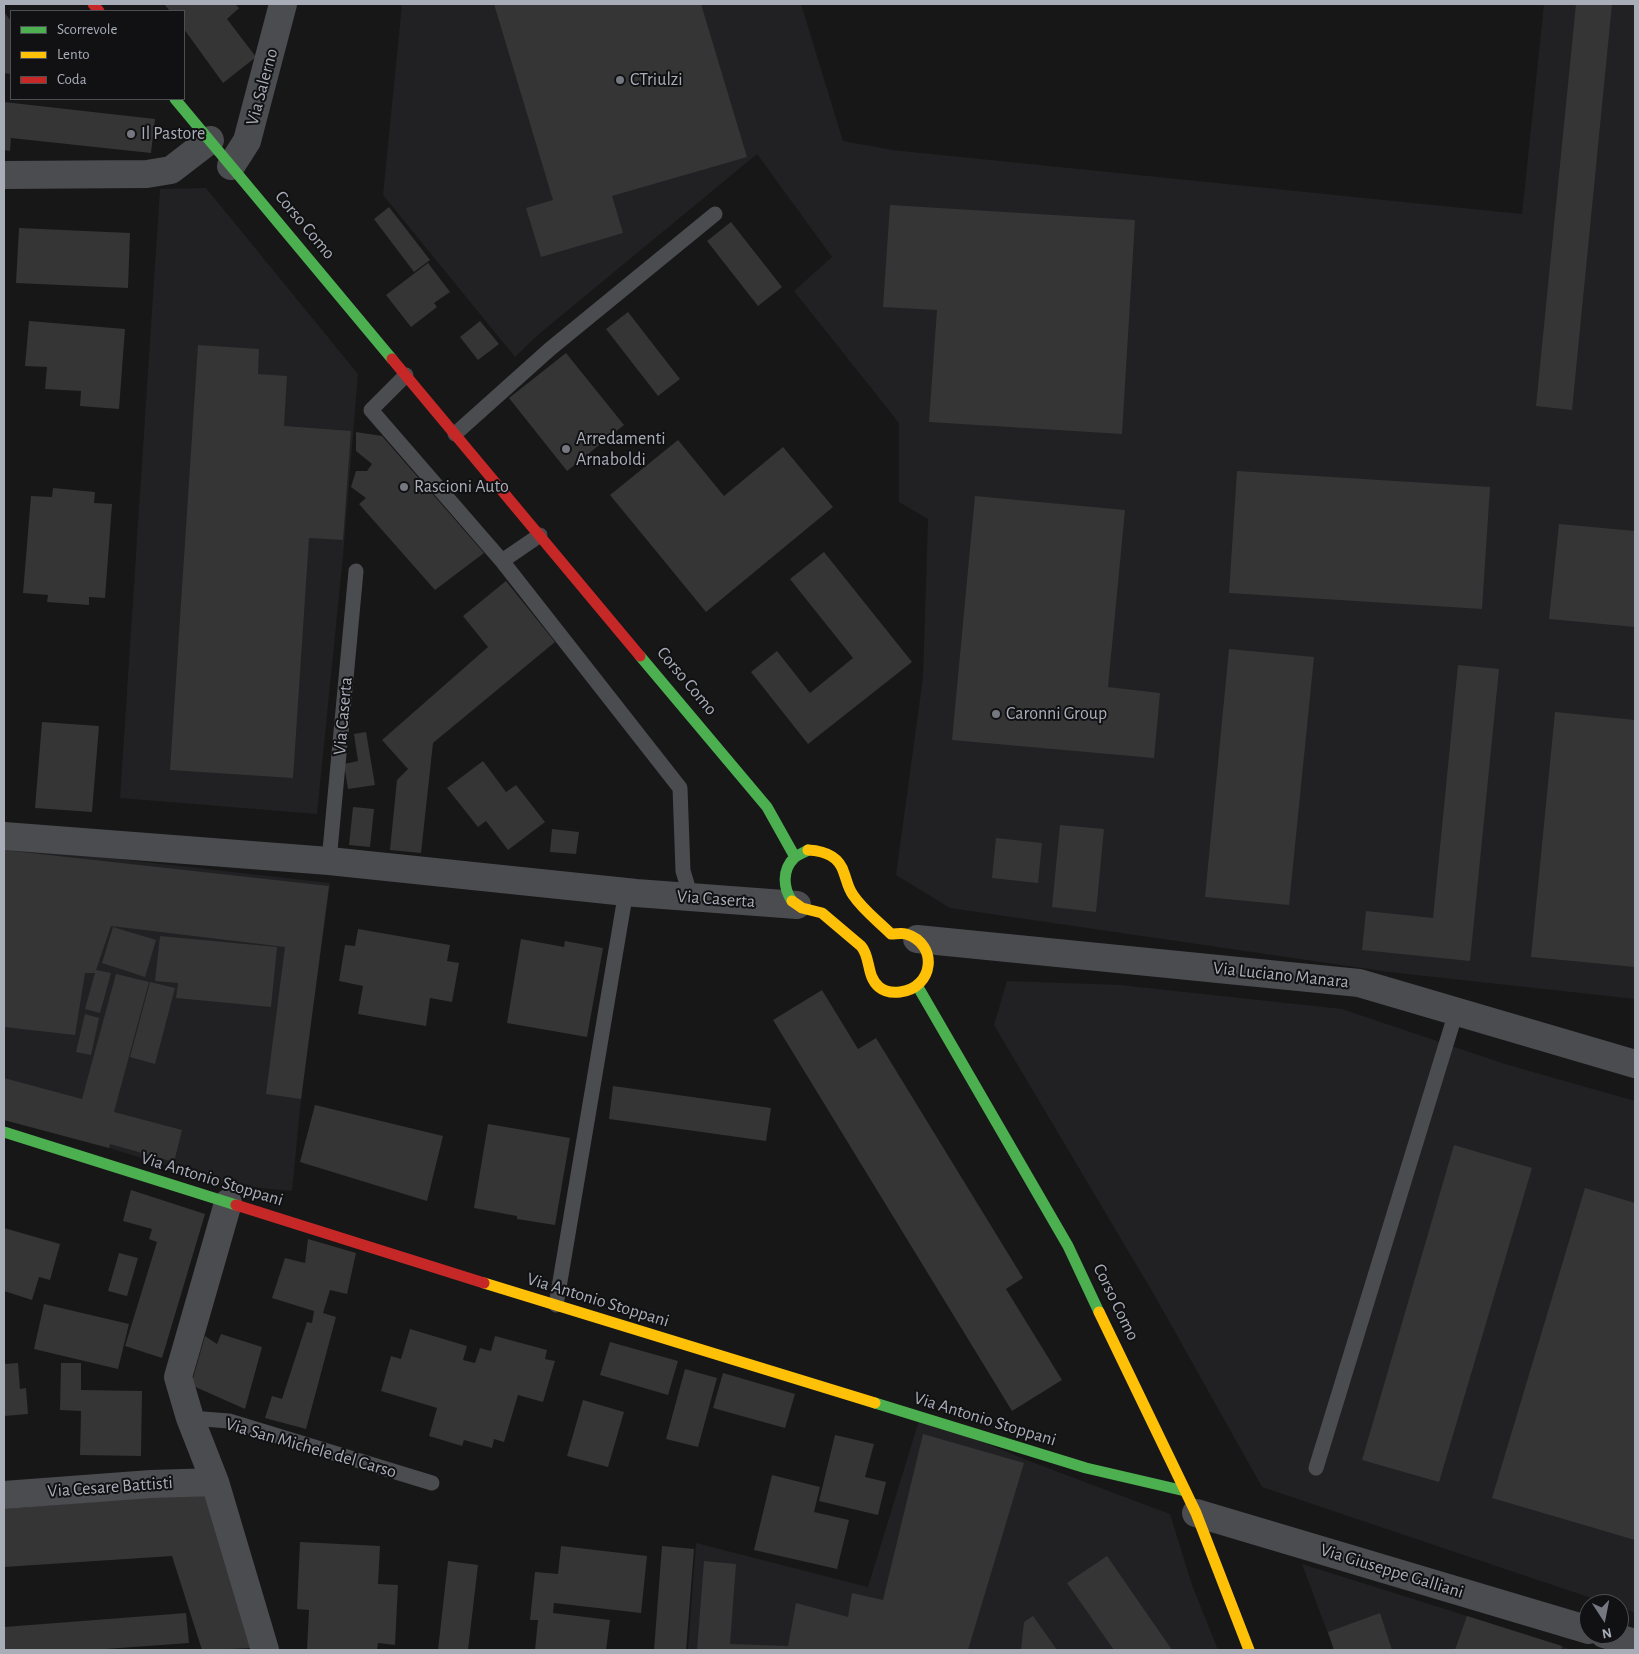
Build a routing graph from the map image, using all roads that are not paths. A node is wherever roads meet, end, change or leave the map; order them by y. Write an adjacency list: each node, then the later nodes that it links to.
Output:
1 (283, 4): 4 (street, Via Salerno)
2 (176, 100): 3 (main road, Corso Como)
3 (210, 140): 4 (main road, Corso Como); 5 (street)
4 (231, 166): 7 (main road, Corso Como)
5 (4, 175)
6 (715, 214): 8 (lane)
7 (406, 375): 8 (main road, Corso Como); 10 (lane)
8 (455, 434): 9 (main road, Corso Como)
9 (540, 536): 10 (lane); 13 (main road, Corso Como)
10 (502, 561): 16 (lane)
11 (356, 571): 14 (lane, Via Caserta)
12 (4, 836): 14 (street, Via Caserta)
13 (795, 857): 17 (main road); 18 (main road)
14 (329, 861): 15 (street, Via Caserta)
15 (631, 892): 16 (street, Via Caserta); 24 (lane)
16 (691, 897): 17 (street, Via Caserta)
17 (796, 905): 19 (main road)
18 (917, 939): 19 (main road); 20 (street, Via Luciano Manara)
19 (918, 987): 30 (main road, Corso Como)
20 (1456, 1012): 21 (street, Via Luciano Manara); 26 (lane)
21 (1635, 1064)
22 (4, 1132): 23 (main road, Via Antonio Stoppani)
23 (228, 1204): 24 (main road, Via Antonio Stoppani); 25 (street, Via San Michele del Carso)
24 (556, 1305): 30 (main road, Via Antonio Stoppani)
25 (190, 1418): 27 (street, Via San Michele del Carso); 28 (lane, Via San Michele del Carso)
26 (1316, 1468)
27 (215, 1482): 29 (street, Via Cesare Battisti); 32 (street, Via San Michele del Carso)
28 (432, 1483)
29 (4, 1495)
30 (1190, 1502): 31 (street, Via Giuseppe Galliani); 33 (main road, Corso Como)
31 (1579, 1627)
32 (266, 1650)
33 (1248, 1650)

